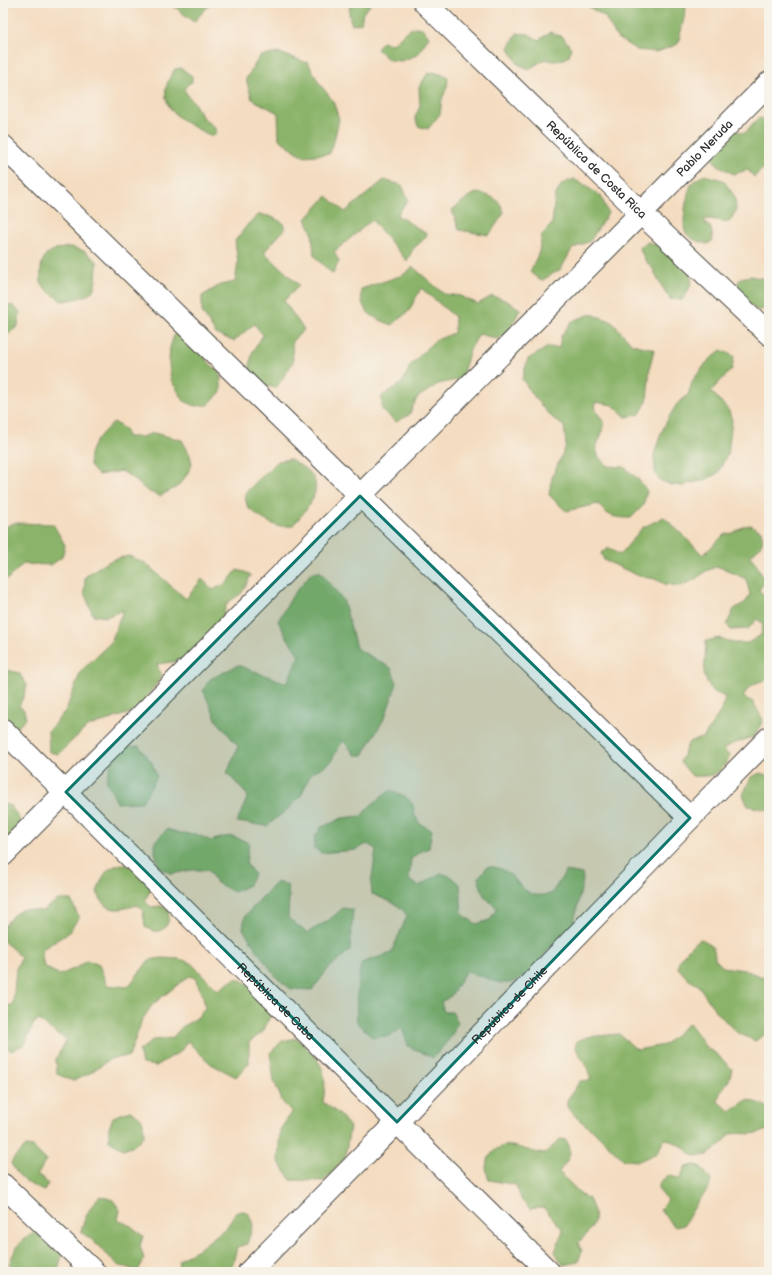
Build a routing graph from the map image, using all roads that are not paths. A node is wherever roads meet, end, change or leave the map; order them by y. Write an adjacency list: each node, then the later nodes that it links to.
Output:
1 (425, 3): 4 (street, República de Costa Rica)
2 (769, 83): 4 (street, Pablo Neruda)
3 (3, 146): 6 (street)
4 (641, 213): 5 (street, República de Costa Rica); 6 (street, Pablo Neruda)
5 (769, 334)
6 (360, 496): 9 (street, Pablo Neruda); 10 (street)
7 (3, 730): 9 (street, República de Cuba)
8 (769, 738): 10 (street, República de Chile)
9 (66, 792): 11 (street, Pablo Neruda); 12 (street, República de Cuba)
10 (690, 818): 12 (street, República de Chile)
11 (3, 855)
12 (397, 1122): 15 (street, República de Chile); 16 (street, República de Cuba)
13 (3, 1185): 14 (street)
14 (94, 1272)
15 (249, 1272)
16 (549, 1272)

